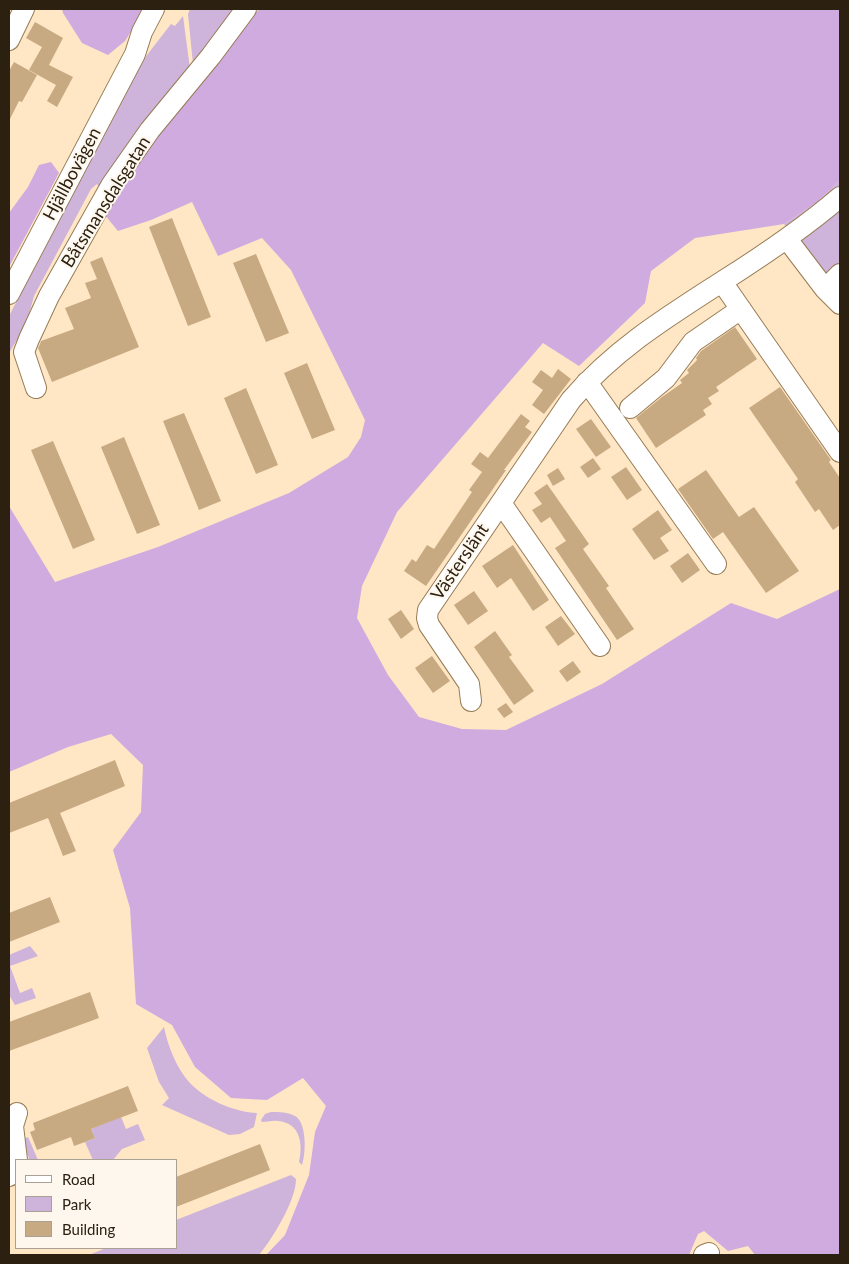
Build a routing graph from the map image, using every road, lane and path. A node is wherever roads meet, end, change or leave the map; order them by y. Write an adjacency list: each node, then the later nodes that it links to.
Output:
1 (24, 9): 5 (street)
2 (154, 9): 6 (street, Hjällbovägen)
3 (170, 9): 6 (street, Hjällbovägen)
4 (246, 9): 16 (street, Båtsmansdalsgatan)
5 (9, 40)
6 (136, 54): 12 (street, Hjällbovägen)
7 (840, 197): 8 (street, Västerslänt)
8 (787, 238): 10 (street, Västerslänt); 11 (street)
9 (840, 274): 11 (street)
10 (722, 282): 14 (street); 15 (street, Västerslänt)
11 (825, 289): 13 (street)
12 (9, 294)
13 (840, 304)
14 (741, 309): 17 (street); 18 (street)
15 (587, 382): 19 (street, Västerslänt); 20 (street)
16 (36, 388)
17 (630, 408)
18 (840, 452)
19 (501, 503): 21 (street, Västerslänt); 22 (street, Västerslänt)
20 (716, 564)
21 (600, 646)
22 (470, 701)
23 (17, 1112): 24 (street)
24 (17, 1159)

